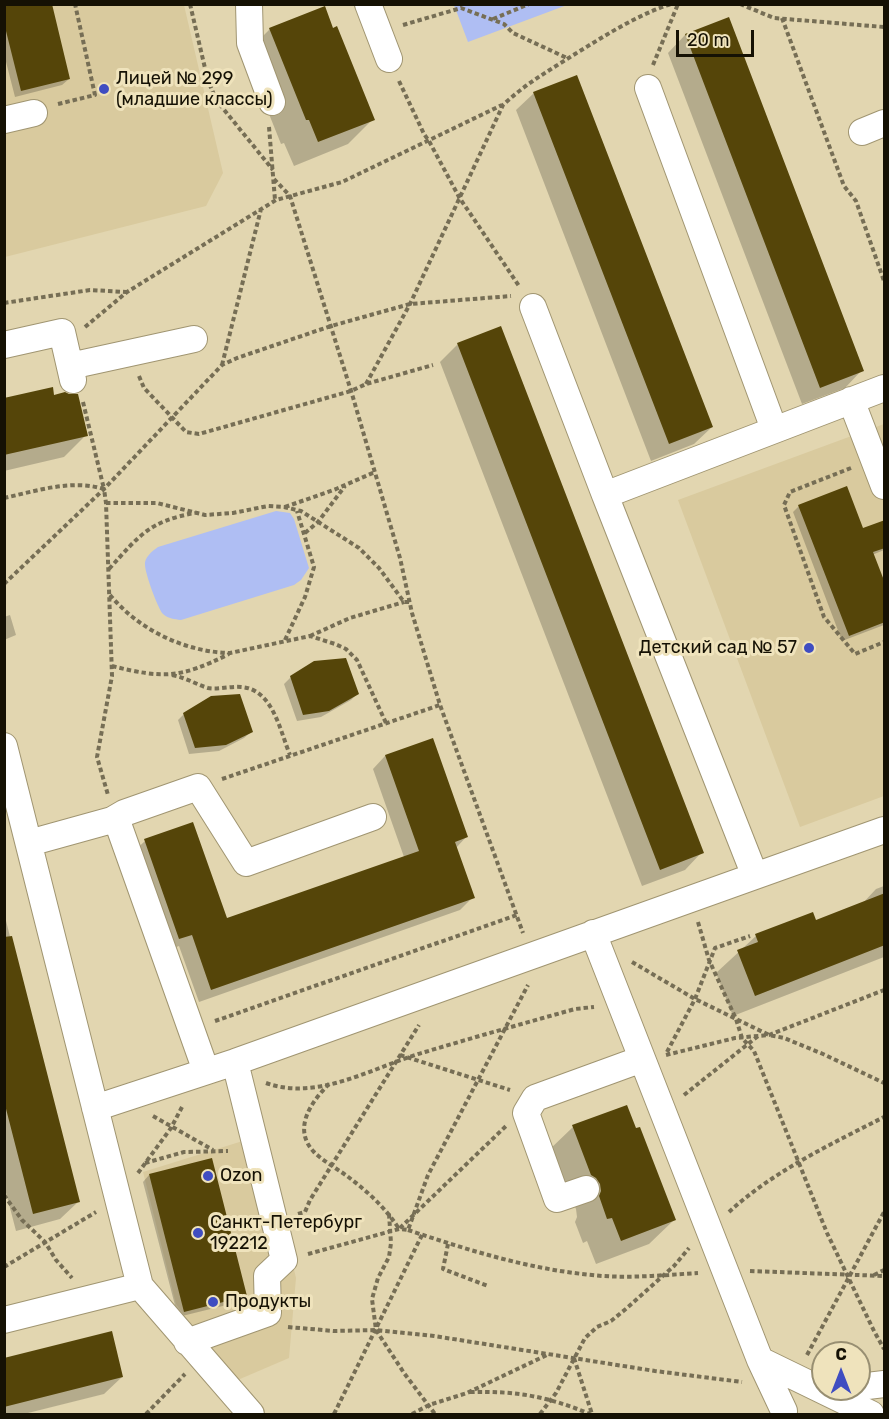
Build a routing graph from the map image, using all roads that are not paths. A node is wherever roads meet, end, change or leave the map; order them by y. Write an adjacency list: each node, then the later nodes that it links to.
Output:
1 (249, 4): 5 (lane)
2 (368, 4): 3 (lane)
3 (389, 59)
4 (648, 88): 13 (lane)
5 (272, 102)
6 (34, 113): 7 (lane)
7 (4, 120)
8 (528, 301): 15 (lane)
9 (194, 339): 10 (lane)
10 (4, 345)
11 (885, 388): 12 (lane)
12 (851, 400): 13 (lane); 14 (lane)
13 (774, 429): 15 (lane)
14 (885, 486)
15 (605, 495): 21 (lane)
16 (4, 746): 20 (lane)
17 (373, 818): 18 (lane)
18 (114, 819): 20 (lane); 25 (lane)
19 (885, 830): 21 (lane)
20 (29, 843): 26 (lane)
21 (755, 876): 22 (lane)
22 (596, 941): 23 (lane); 24 (lane)
23 (642, 1059): 27 (lane); 31 (lane)
24 (236, 1067): 25 (lane); 30 (lane)
25 (206, 1071): 26 (lane)
26 (95, 1108): 28 (lane)
27 (586, 1189)
28 (140, 1286): 29 (lane); 30 (lane)
29 (4, 1320)
30 (194, 1351): 36 (lane)
31 (771, 1371): 32 (lane); 35 (lane)
32 (811, 1384)
33 (812, 1401): 35 (lane)
34 (850, 1401): 37 (lane)
35 (780, 1413)
36 (251, 1414)
37 (871, 1414)

